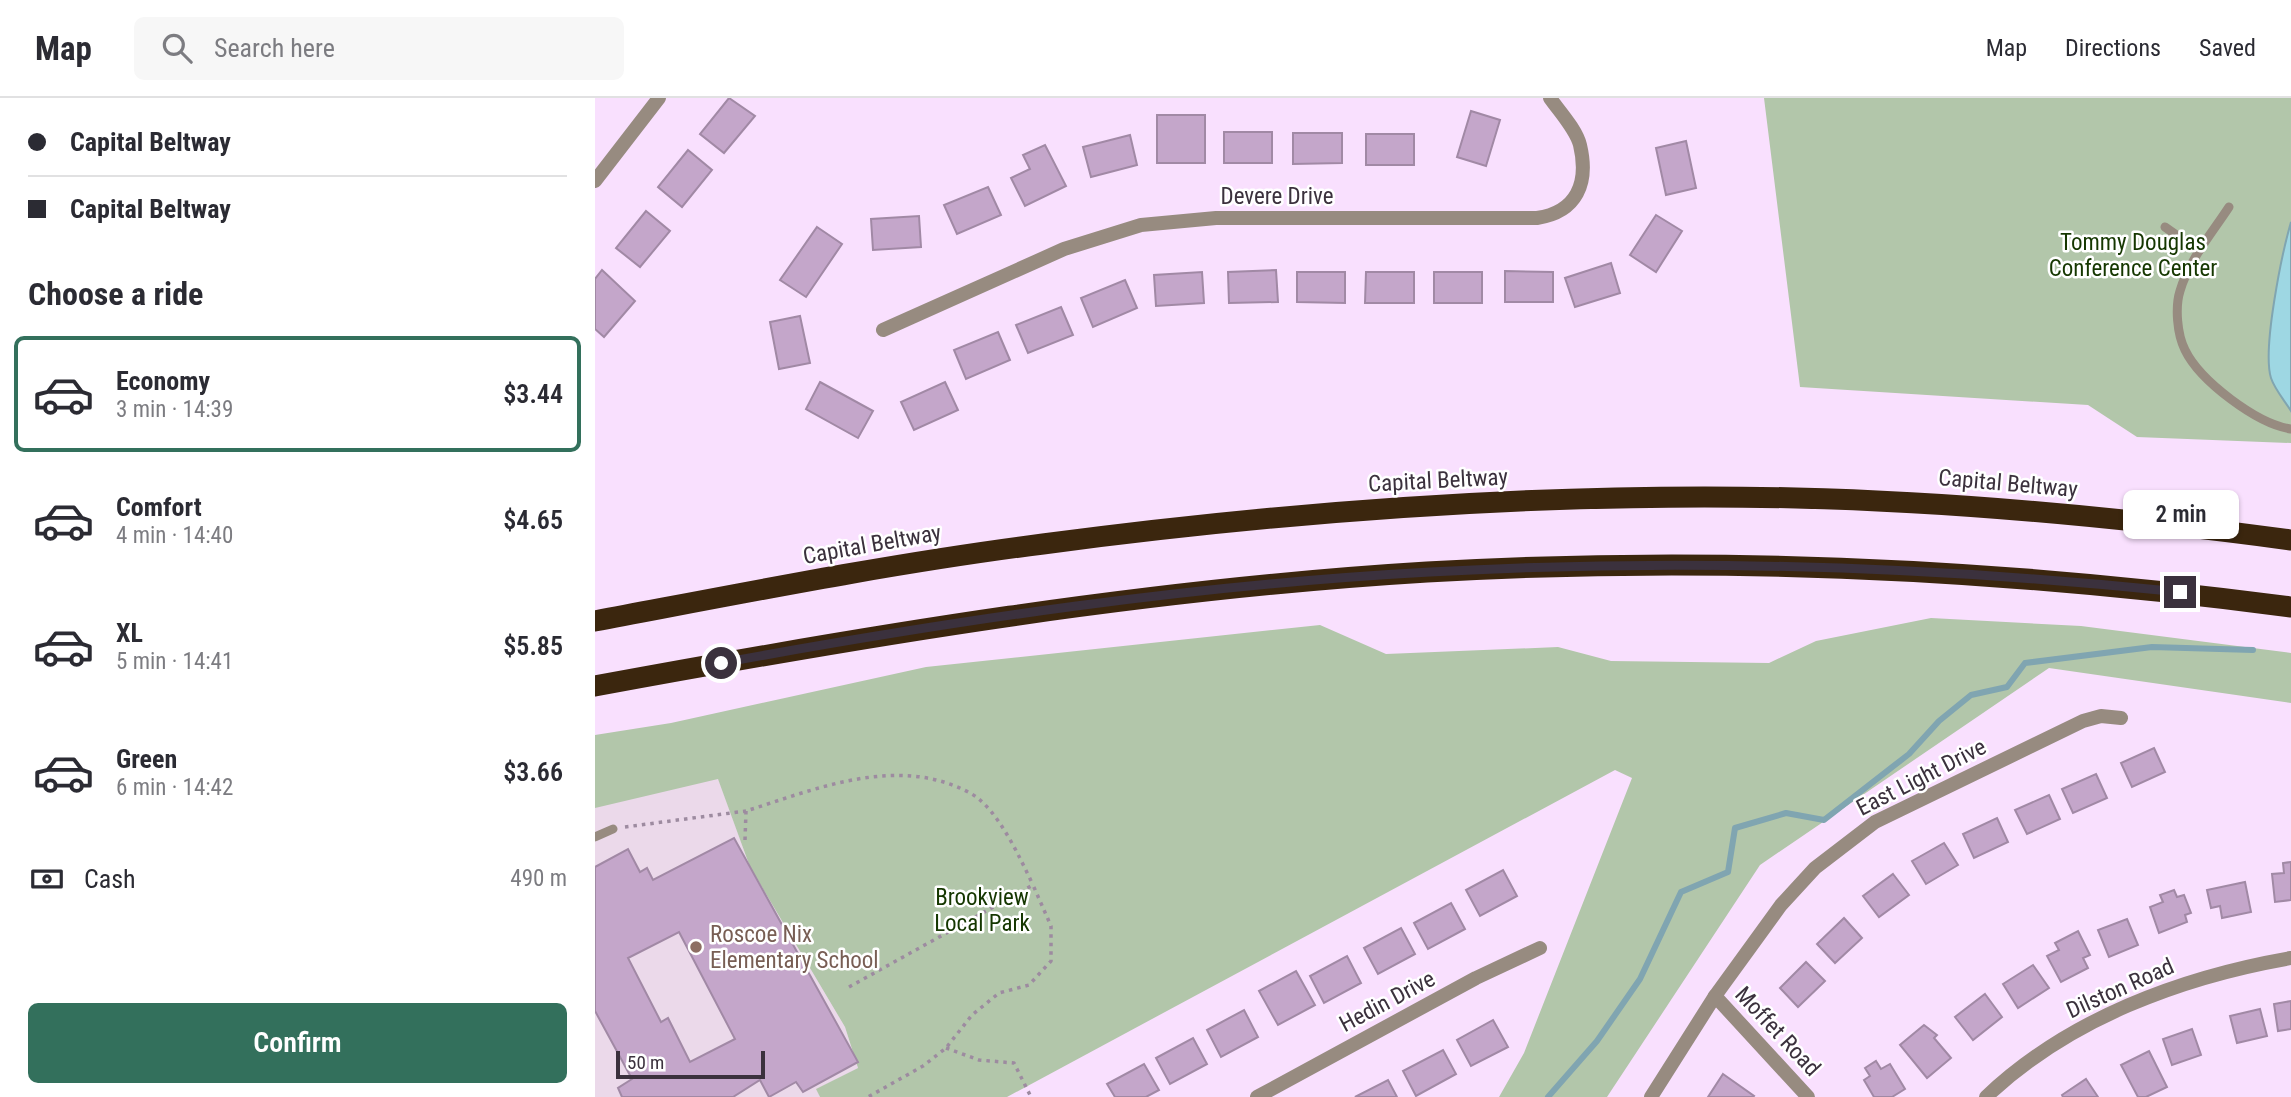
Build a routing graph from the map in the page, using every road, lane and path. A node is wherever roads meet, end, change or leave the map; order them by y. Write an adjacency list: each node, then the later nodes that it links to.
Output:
1 (659, 98): 3 (street)
2 (1550, 98): 7 (street, Devere Drive)
3 (595, 181)
4 (2229, 207): 6 (lane)
5 (2165, 227): 6 (lane)
6 (2199, 251): 8 (lane)
7 (883, 330)
8 (2291, 429)
9 (2291, 540): 11 (highway, Capital Beltway)
10 (2291, 607): 12 (highway)
11 (595, 621)
12 (595, 686)
13 (2121, 718): 22 (street, East Light Drive)
14 (746, 811): 15 (path); 17 (path); 18 (path)
15 (613, 829): 16 (lane)
16 (595, 837)
17 (745, 840)
18 (1033, 885): 21 (path); 23 (path)
19 (1540, 947): 26 (street, Hedin Drive)
20 (2291, 958): 29 (street, Dilston Road)
21 (849, 987)
22 (1715, 996): 27 (street, East Light Drive); 28 (street, Moffet Road)
23 (946, 1048): 24 (path); 25 (path)
24 (868, 1097)
25 (1031, 1097)
26 (1257, 1097)
27 (1651, 1097)
28 (1808, 1097)
29 (1986, 1097)

